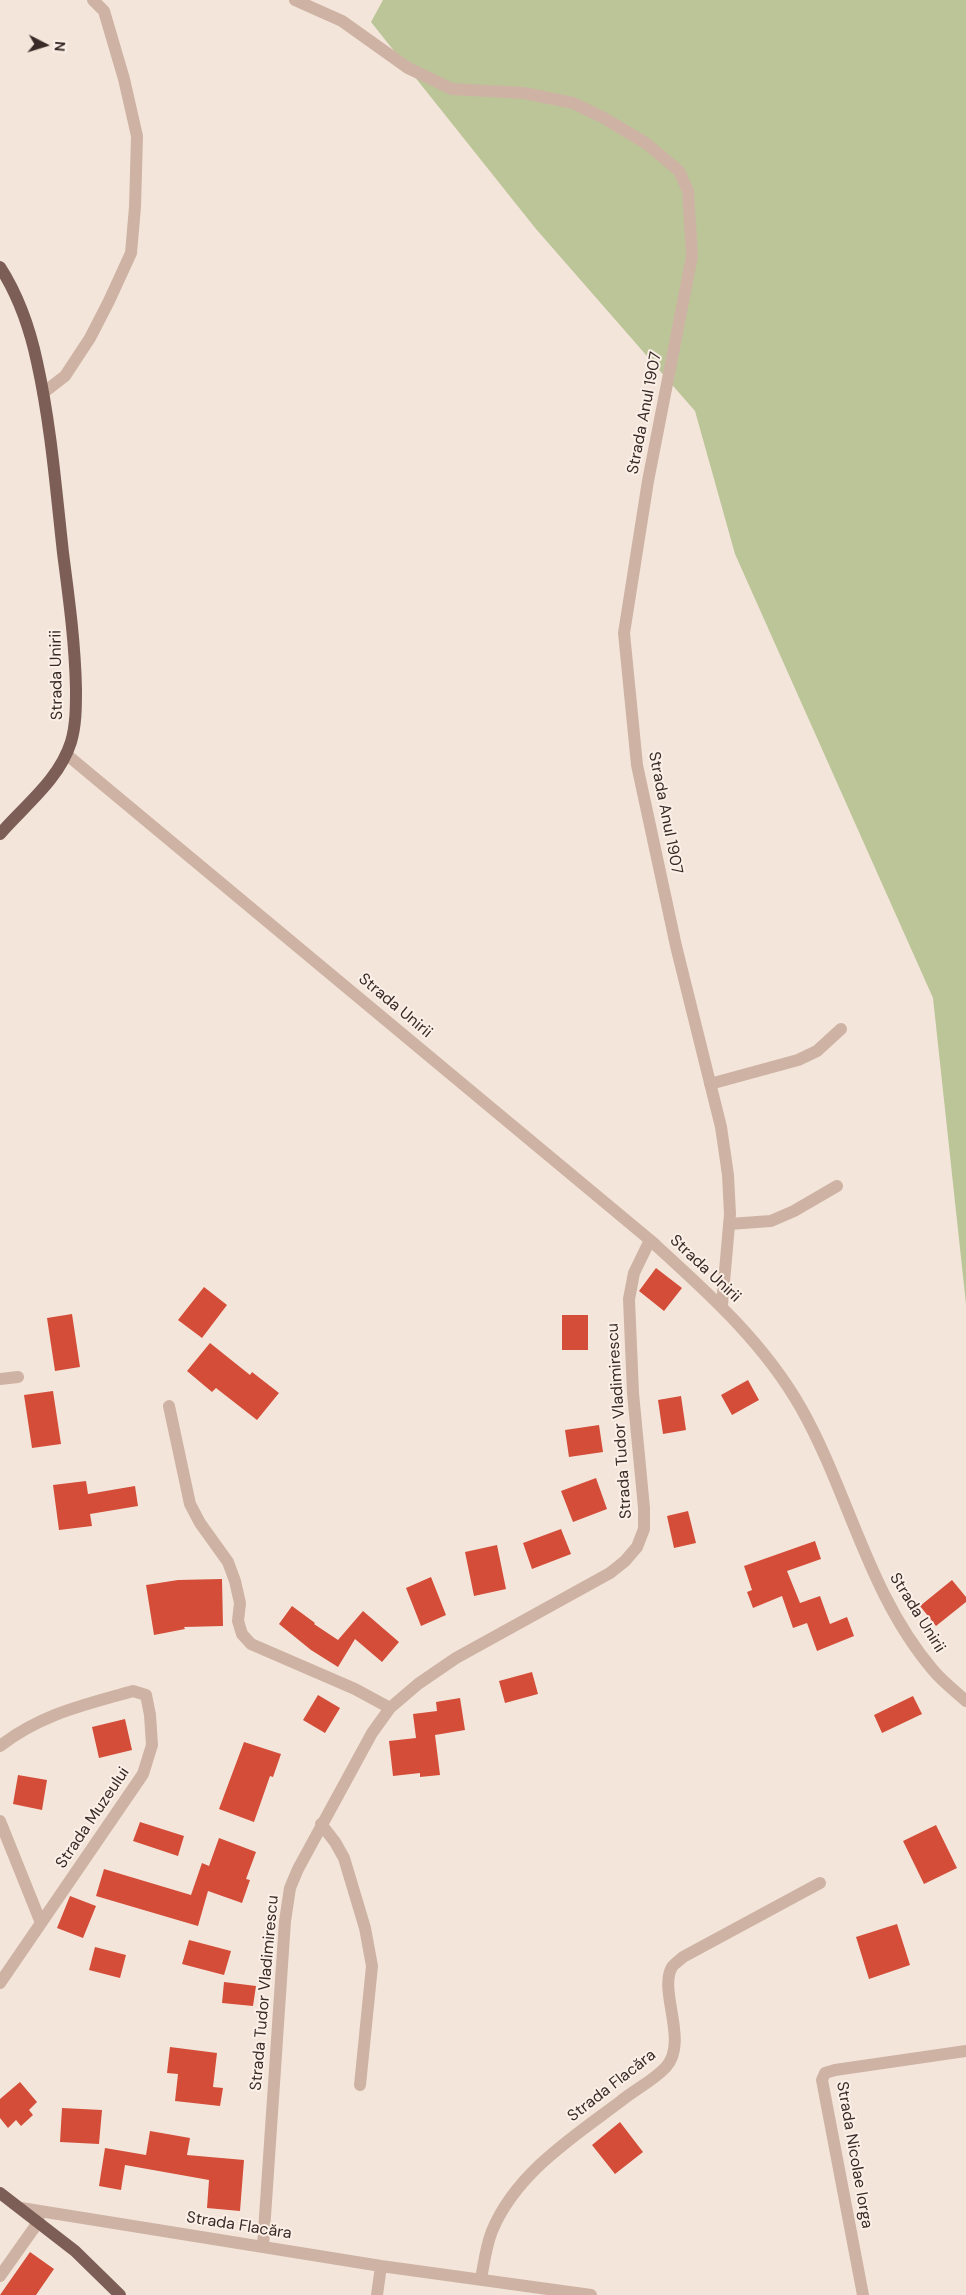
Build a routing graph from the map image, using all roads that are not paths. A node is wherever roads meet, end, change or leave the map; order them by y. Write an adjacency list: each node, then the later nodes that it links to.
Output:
1 (93, 0): 4 (street)
2 (295, 0): 8 (street, Strada Anul 1907)
3 (0, 267): 4 (main road, Strada Unirii)
4 (43, 393): 5 (main road, Strada Unirii)
5 (66, 754): 6 (main road); 11 (street, Strada Unirii)
6 (0, 834)
7 (842, 1029): 8 (street)
8 (710, 1084): 10 (street, Strada Anul 1907)
9 (837, 1186): 10 (street)
10 (729, 1224): 12 (street, Strada Anul 1907)
11 (650, 1240): 12 (street, Strada Unirii); 17 (street, Strada Tudor Vladimirescu)
12 (722, 1306): 16 (street, Strada Unirii)
13 (18, 1377): 14 (street)
14 (0, 1379)
15 (169, 1406): 17 (street)
16 (966, 1701)
17 (390, 1708): 20 (street, Strada Tudor Vladimirescu)
18 (0, 1746): 22 (street, Strada Muzeului)
19 (0, 1821): 22 (street)
20 (321, 1824): 25 (street); 29 (street, Strada Tudor Vladimirescu)
21 (820, 1884): 32 (street, Strada Flacăra)
22 (41, 1923): 23 (street, Strada Muzeului)
23 (0, 1983)
24 (966, 2051): 36 (street, Strada Nicolae Iorga)
25 (360, 2085)
26 (0, 2193): 27 (main road)
27 (21, 2208): 28 (main road); 29 (street, Strada Flacăra)
28 (40, 2221): 31 (street); 33 (main road)
29 (263, 2246): 30 (street, Strada Flacăra)
30 (381, 2266): 32 (street, Strada Flacăra); 34 (street)
31 (0, 2276)
32 (481, 2279): 35 (street, Strada Flacăra)
33 (120, 2295)
34 (377, 2295)
35 (591, 2295)
36 (863, 2295)

